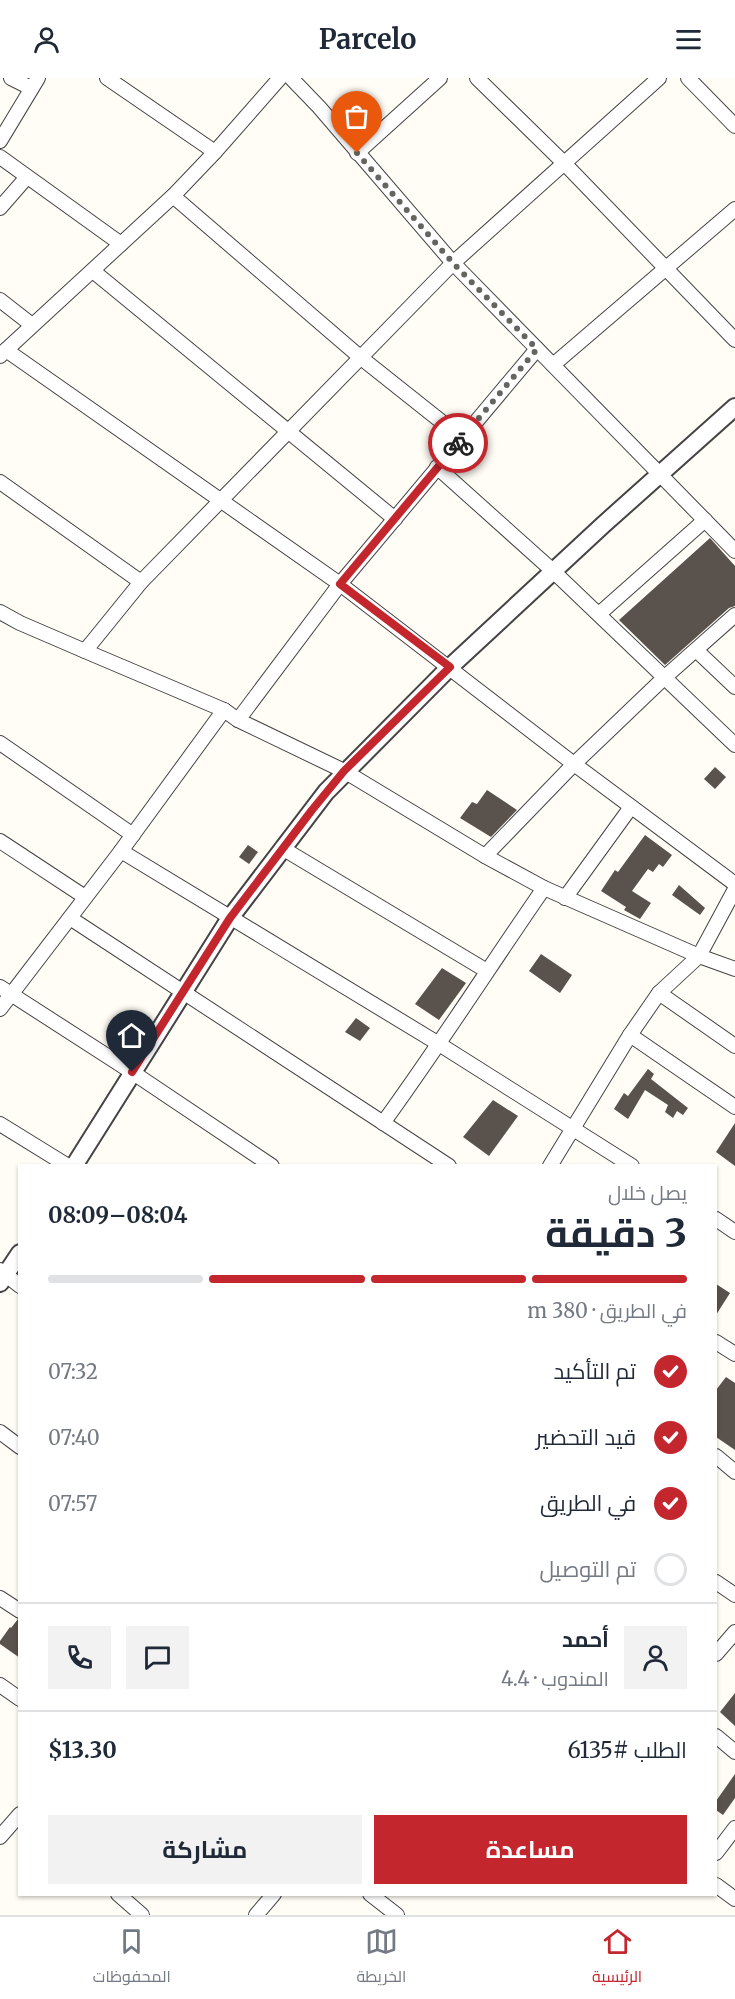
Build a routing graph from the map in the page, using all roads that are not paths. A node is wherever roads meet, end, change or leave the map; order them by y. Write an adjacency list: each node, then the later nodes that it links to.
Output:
1 (11, 78): 9 (street)
2 (107, 78): 12 (street)
3 (280, 78): 12 (street)
4 (291, 78): 13 (street)
5 (440, 78): 13 (street)
6 (477, 78): 15 (street)
7 (659, 78): 15 (street)
8 (688, 78): 10 (street)
9 (34, 83): 11 (street)
10 (735, 126)
11 (0, 141)
12 (215, 152): 17 (street)
13 (357, 153): 21 (street)
14 (0, 157): 16 (street)
15 (564, 164): 21 (street); 22 (street)
16 (27, 177): 18 (street); 20 (street)
17 (173, 196): 20 (street); 29 (street)
18 (0, 208)
19 (735, 209): 22 (street)
20 (121, 244): 23 (street)
21 (453, 263): 27 (street); 29 (street)
22 (665, 269): 26 (street); 30 (street)
23 (93, 272): 25 (street); 32 (street)
24 (0, 300): 25 (street)
25 (32, 325): 28 (street)
26 (735, 340)
27 (537, 349): 30 (street); 33 (street)
28 (3, 353): 37 (street)
29 (360, 357): 32 (street); 33 (street)
30 (554, 365): 35 (street)
31 (735, 407): 35 (street)
32 (287, 431): 37 (street); 38 (street)
33 (462, 438): 34 (street)
34 (437, 467): 38 (street); 41 (street)
35 (660, 475): 39 (street); 41 (street)
36 (0, 482): 42 (street)
37 (221, 500): 42 (street); 43 (street)
38 (394, 519): 43 (street)
39 (705, 520): 40 (street); 45 (street)
40 (735, 551)
41 (553, 571): 45 (street); 49 (street)
42 (141, 582): 48 (street)
43 (340, 584): 49 (street); 53 (street)
44 (0, 612): 48 (street)
45 (598, 614): 50 (street)
46 (735, 615): 47 (street)
47 (696, 650): 50 (street); 51 (street)
48 (85, 651): 52 (street)
49 (450, 667): 56 (street); 57 (street)
50 (665, 677): 55 (street); 56 (street)
51 (735, 687)
52 (224, 710): 53 (street); 59 (street)
53 (238, 720): 57 (street)
54 (0, 743): 59 (street)
55 (735, 745)
56 (574, 764): 58 (street); 63 (street)
57 (344, 771): 61 (street); 63 (street)
58 (631, 807): 64 (street); 68 (street)
59 (133, 835): 62 (street)
60 (0, 841): 67 (street)
61 (282, 848): 70 (street); 73 (street)
62 (122, 850): 67 (street); 70 (street)
63 (485, 856): 65 (street)
64 (735, 884)
65 (544, 888): 68 (street); 73 (street)
66 (735, 889): 71 (street)
67 (85, 897): 69 (street)
68 (565, 898): 71 (street)
69 (70, 918): 74 (street); 75 (street)
70 (230, 918): 75 (street); 79 (street)
71 (699, 956): 72 (street); 76 (street)
72 (735, 969)
73 (487, 971): 79 (street)
74 (5, 990): 77 (street); 81 (street)
75 (184, 991): 81 (street); 83 (street)
76 (658, 993): 78 (street); 80 (street)
77 (0, 1009)
78 (630, 1035): 82 (street); 85 (street)
79 (440, 1044): 83 (street); 85 (street)
80 (735, 1046)
81 (132, 1072): 87 (street); 88 (street)
82 (734, 1104)
83 (383, 1123): 89 (street)
84 (0, 1124): 86 (street)
85 (573, 1127): 90 (street); 91 (street)
86 (65, 1164)
87 (75, 1164)
88 (269, 1164)
89 (445, 1164)
90 (551, 1164)
91 (629, 1164)
92 (717, 1220): 93 (street)
93 (735, 1232)
94 (18, 1256): 95 (street)
95 (2, 1276): 96 (street)
96 (18, 1285)
97 (717, 1343): 98 (street)
98 (735, 1354)
99 (0, 1432): 100 (street)
100 (18, 1446)
101 (717, 1457): 102 (street)
102 (735, 1472)
103 (717, 1583): 104 (street)
104 (735, 1594)
105 (0, 1598): 106 (street)
106 (18, 1610)
107 (735, 1632): 108 (street)
108 (717, 1653)
109 (0, 1685): 110 (street)
110 (18, 1698)
111 (717, 1737): 112 (street)
112 (735, 1752)
113 (18, 1816): 115 (street)
114 (735, 1828): 116 (street)
115 (0, 1837)
116 (717, 1852)
117 (717, 1886): 121 (street)
118 (120, 1896): 122 (street)
119 (272, 1896): 123 (street)
120 (373, 1896): 124 (street)
121 (735, 1899)
122 (142, 1915)
123 (256, 1915)
124 (397, 1915)

